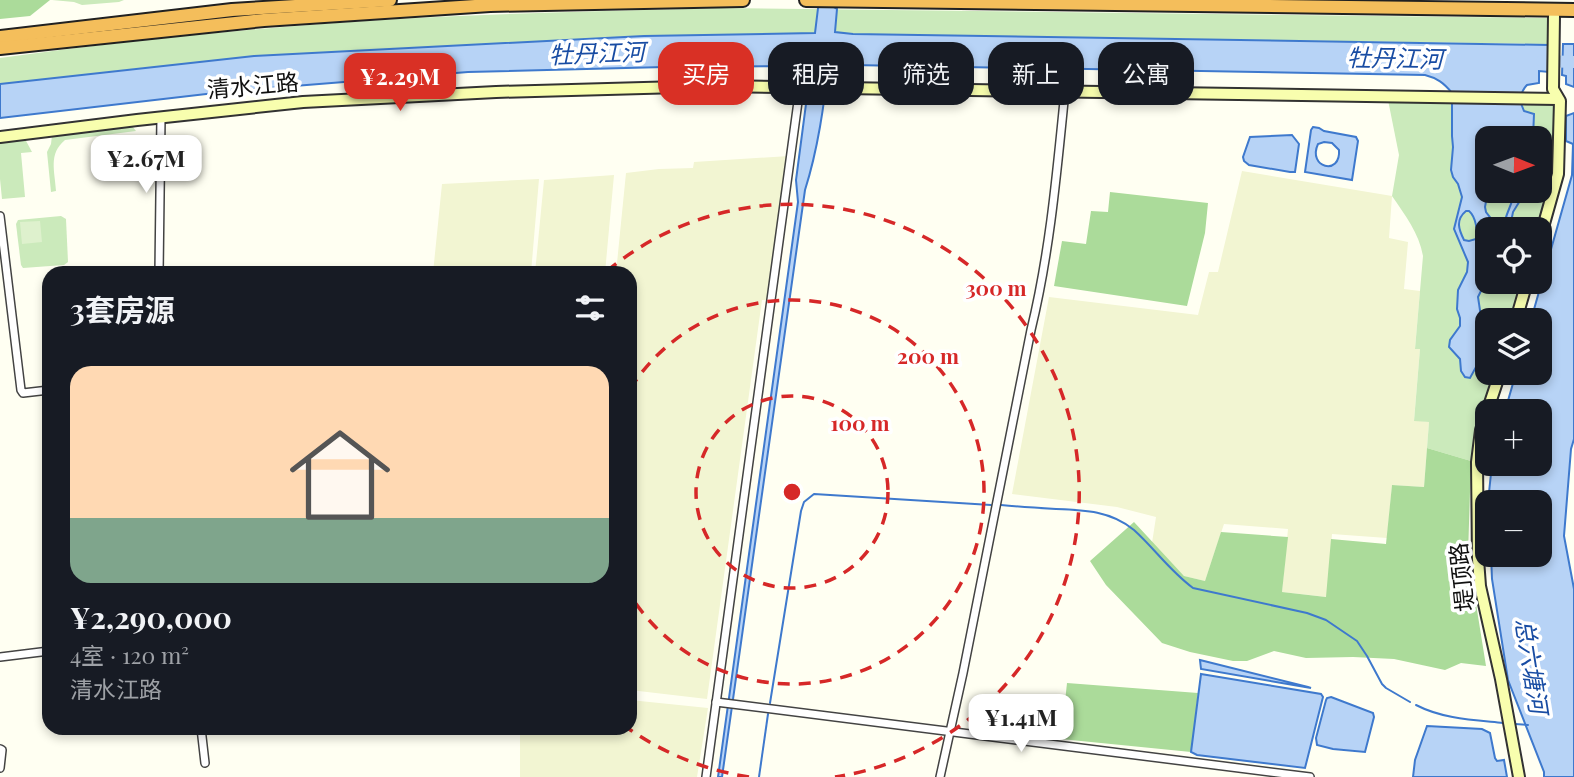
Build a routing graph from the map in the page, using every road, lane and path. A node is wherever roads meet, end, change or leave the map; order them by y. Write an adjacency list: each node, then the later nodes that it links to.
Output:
1 (390, 0): 8 (highway)
2 (743, 0): 9 (highway)
3 (806, 0): 4 (highway)
4 (814, 0): 5 (highway)
5 (843, 1): 6 (highway)
6 (1574, 10)
7 (1554, 16): 14 (street)
8 (0, 37)
9 (0, 48)
10 (768, 87): 17 (street, 清水江路)
11 (864, 88): 12 (street, 清水江路)
12 (988, 90)
13 (1084, 91): 14 (street)
14 (1558, 99): 20 (street)
15 (800, 105): 26 (street)
16 (1064, 105): 27 (street)
17 (161, 117): 18 (street, 清水江路); 21 (street)
18 (0, 137)
19 (0, 216): 23 (street)
20 (1546, 217)
21 (159, 266)
22 (1496, 385): 35 (street, 堤顶路)
23 (42, 391)
24 (42, 652): 25 (street)
25 (0, 657)
26 (719, 702): 27 (street); 32 (street)
27 (949, 730): 33 (street); 34 (street)
28 (202, 735): 30 (street)
29 (0, 750): 31 (street)
30 (205, 763)
31 (0, 768)
32 (706, 777)
33 (940, 777)
34 (1310, 777)
35 (1519, 777)

